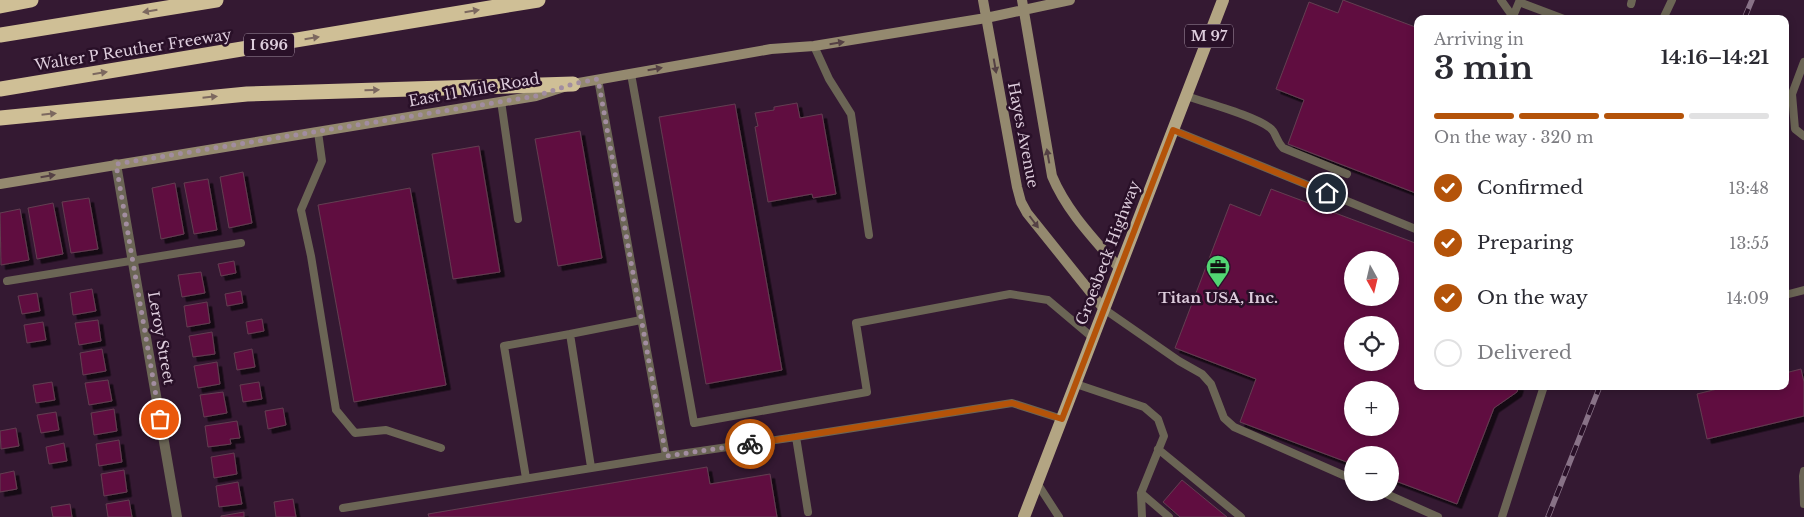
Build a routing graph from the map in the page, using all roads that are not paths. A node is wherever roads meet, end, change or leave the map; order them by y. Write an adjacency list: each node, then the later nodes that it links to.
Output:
1 (31, 0): 10 (highway)
2 (216, 0): 17 (highway, one-way to 17)
3 (538, 0): 23 (highway, Walter P Reuther Freeway / I 696, one-way to 3)
4 (983, 0): 16 (main road, Hayes Avenue)
5 (1022, 0): 11 (main road, Hayes Avenue)
6 (1070, 0): 11 (main road, East 11 Mile Road)
7 (1223, 0): 24 (main road, Groesbeck Highway / M 97)
8 (1502, 0): 12 (lane)
9 (1672, 0): 15 (lane)
10 (0, 6)
11 (1023, 11): 16 (main road, East 11 Mile Road); 38 (main road, Hayes Avenue, one-way to 11)
12 (1510, 15)
13 (1513, 15): 14 (lane)
14 (1553, 15)
15 (1666, 15)
16 (986, 18): 18 (main road, East 11 Mile Road, one-way to 16); 42 (main road, Hayes Avenue, one-way to 42)
17 (0, 35)
18 (814, 46): 20 (main road, East 11 Mile Road, one-way to 18); 35 (lane)
19 (1804, 62): 29 (lane)
20 (631, 74): 21 (main road, East 11 Mile Road); 45 (lane)
21 (598, 79): 22 (main road, East 11 Mile Road); 43 (lane)
22 (573, 84): 25 (main road, East 11 Mile Road); 26 (highway, one-way to 22)
23 (0, 89)
24 (1186, 96): 27 (main road, Groesbeck Highway / M 97); 31 (lane)
25 (501, 101): 28 (main road, East 11 Mile Road); 33 (lane)
26 (0, 118)
27 (1173, 130): 34 (lane); 38 (main road, Groesbeck Highway / M 97)
28 (318, 132): 30 (main road, East 11 Mile Road); 50 (lane)
29 (1804, 136)
30 (116, 164): 32 (main road, East 11 Mile Road, one-way to 30); 37 (street, Leroy Street)
31 (1347, 174)
32 (0, 184)
33 (518, 219)
34 (1414, 228)
35 (870, 235)
36 (241, 243): 37 (lane)
37 (132, 261): 39 (lane); 63 (street, Leroy Street)
38 (1120, 269): 42 (main road, Groesbeck Highway / M 97)
39 (7, 281)
40 (1804, 290): 41 (lane)
41 (1789, 294)
42 (1104, 309): 45 (main road, Groesbeck Highway / M 97); 55 (lane)
43 (641, 320): 44 (lane); 52 (lane)
44 (570, 334): 53 (lane); 56 (lane)
45 (1093, 338): 46 (main road, Groesbeck Highway / M 97)
46 (1076, 384): 48 (main road, Groesbeck Highway / M 97); 51 (lane)
47 (1543, 390): 70 (lane)
48 (1062, 419): 49 (lane); 57 (main road, Groesbeck Highway / M 97)
49 (796, 437): 52 (lane); 62 (lane)
50 (441, 448)
51 (1158, 449): 58 (lane); 68 (lane)
52 (666, 456): 53 (lane)
53 (591, 467): 56 (lane)
54 (1804, 471): 60 (lane)
55 (1344, 476)
56 (526, 478): 61 (lane)
57 (1037, 483): 64 (main road, Groesbeck Highway / M 97); 65 (lane)
58 (1141, 494): 66 (lane); 67 (lane)
59 (1399, 500): 69 (lane)
60 (1804, 504)
61 (343, 508)
62 (808, 512)
63 (177, 517)
64 (1024, 517)
65 (1059, 517)
66 (1142, 517)
67 (1169, 517)
68 (1241, 517)
69 (1438, 517)
70 (1502, 517)

